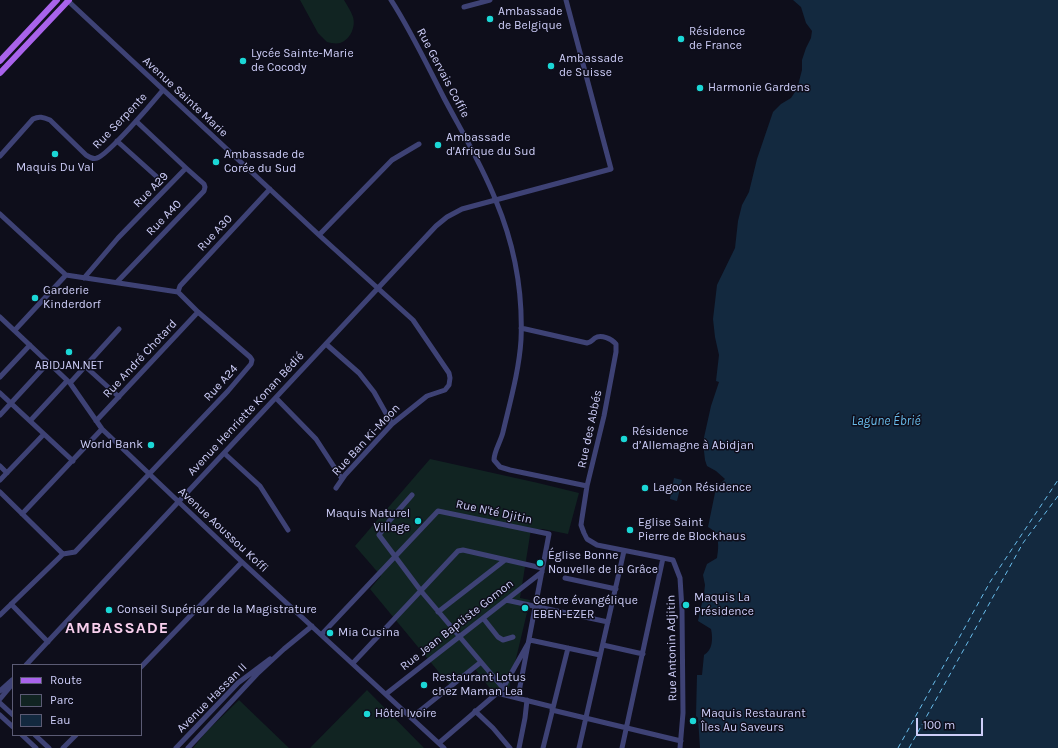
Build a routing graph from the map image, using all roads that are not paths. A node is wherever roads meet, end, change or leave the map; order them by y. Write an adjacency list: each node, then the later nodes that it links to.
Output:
1 (57, 0): 7 (main road)
2 (68, 0): 8 (main road); 9 (street, Avenue Sainte Marie)
3 (391, 0): 17 (street, Rue Gervais Coffie)
4 (490, 0): 6 (street)
5 (566, 0): 17 (street, Avenue Henriette Konan Bédié)
6 (464, 7)
7 (0, 61)
8 (0, 73)
9 (163, 90): 10 (street, Rue Serpente); 16 (street, Avenue Sainte Marie)
10 (136, 121): 11 (street, Rue Serpente); 14 (street, Rue A29)
11 (117, 140): 13 (street, Rue Serpente); 15 (street)
12 (419, 144): 19 (street)
13 (0, 156)
14 (186, 168): 21 (street, Rue A29); 22 (street, Rue A40)
15 (157, 177)
16 (270, 189): 19 (street, Avenue Sainte Marie); 24 (street, Rue A30)
17 (496, 200): 23 (street, Avenue Henriette Konan Bédié); 27 (street, Rue Gervais Coffie)
18 (0, 214): 20 (street)
19 (319, 235): 23 (street, Avenue Sainte Marie)
20 (66, 275): 21 (street); 29 (street)
21 (84, 278): 22 (street)
22 (117, 282): 24 (street)
23 (378, 288): 30 (street, Avenue Henriette Konan Bédié); 43 (street, Rue Ban Ki-Moon)
24 (178, 292): 25 (street, Rue A24)
25 (198, 312): 37 (street, Rue André Chotard); 50 (street, Rue A24)
26 (0, 316): 29 (street, Avenue Aoussou Koffi)
27 (521, 328): 53 (street, Rue Gervais Coffie); 53 (street, Rue des Abbés)
28 (119, 329): 33 (street)
29 (14, 330): 31 (street, Avenue Aoussou Koffi)
30 (326, 344): 38 (street, Avenue Henriette Konan Bédié); 43 (street)
31 (30, 345): 32 (street, Avenue Aoussou Koffi); 34 (street)
32 (48, 362): 35 (street, Avenue Aoussou Koffi); 39 (street)
33 (86, 366): 35 (street); 37 (street)
34 (0, 377)
35 (68, 382): 41 (street); 42 (street, Avenue Aoussou Koffi)
36 (0, 393): 39 (street)
37 (119, 397): 42 (street, Rue André Chotard)
38 (276, 398): 46 (street, Avenue Henriette Konan Bédié); 52 (street)
39 (11, 403): 40 (street); 41 (street)
40 (0, 415)
41 (30, 421): 45 (street)
42 (96, 421): 44 (street, Avenue Aoussou Koffi)
43 (392, 424): 52 (street, Rue Ban Ki-Moon)
44 (102, 429): 47 (street); 50 (street, Avenue Aoussou Koffi)
45 (44, 434): 47 (street); 49 (street)
46 (224, 453): 57 (street, Avenue Henriette Konan Bédié); 59 (street)
47 (73, 461): 58 (street)
48 (0, 466): 49 (street)
49 (7, 472): 51 (street)
50 (149, 474): 57 (street, Avenue Aoussou Koffi); 61 (street, Rue A24)
51 (0, 480)
52 (342, 480): 54 (street, Rue Ban Ki-Moon)
53 (587, 486): 60 (street, Rue des Abbés)
54 (336, 488)
55 (0, 492): 58 (street)
56 (412, 495): 62 (street)
57 (178, 501): 65 (street, Avenue Aoussou Koffi); 82 (street, Avenue Henriette Konan Bédié)
58 (22, 514): 61 (street)
59 (288, 530)
60 (624, 551): 63 (street, Rue des Abbés); 68 (street)
61 (63, 554): 71 (street)
62 (395, 557): 66 (street, Rue N'té Djitin); 69 (street); 78 (street, Rue N'té Djitin)
63 (663, 558): 86 (street); 113 (street, Rue Antonin Adjitin)
64 (506, 560): 66 (street); 69 (street); 73 (street)
65 (242, 562): 77 (street, Avenue Aoussou Koffi); 91 (street)
66 (542, 570): 70 (street, Rue Jean Baptiste Gomon); 72 (street, Rue N'té Djitin)
67 (565, 578): 68 (street)
68 (616, 589): 76 (street)
69 (421, 591): 73 (street); 89 (street)
70 (506, 600): 72 (street); 75 (street, Rue Jean Baptiste Gomon)
71 (11, 604): 74 (street); 82 (street)
72 (536, 606): 76 (street); 81 (street, Rue N'té Djitin)
73 (438, 612): 79 (street)
74 (0, 615)
75 (483, 618): 79 (street, Rue Jean Baptiste Gomon); 80 (street)
76 (608, 622): 83 (street)
77 (312, 626): 78 (street, Avenue Aoussou Koffi); 85 (street, Avenue Hassan II)
78 (322, 634): 89 (street, Avenue Aoussou Koffi)
79 (459, 637): 88 (street); 97 (street, Rue Jean Baptiste Gomon)
80 (513, 637)
81 (530, 640): 84 (street); 94 (street); 98 (street, Rue N'té Djitin)
82 (48, 642): 90 (street, Avenue Henriette Konan Bédié)
83 (603, 645): 86 (street); 87 (street)
84 (568, 648): 87 (street); 102 (street)
85 (284, 649): 118 (street, Avenue Hassan II); 119 (street, Avenue Hassan II)
86 (643, 654): 109 (street)
87 (600, 655): 107 (street)
88 (481, 662): 94 (street); 106 (street)
89 (353, 663): 97 (street, Avenue Aoussou Koffi)
90 (27, 664)
91 (142, 666)
92 (12, 681): 95 (street)
93 (12, 682): 99 (street)
94 (503, 688): 96 (street)
95 (0, 691)
96 (497, 693): 98 (street); 103 (street)
97 (386, 694): 106 (street, Avenue Aoussou Koffi)
98 (518, 697): 100 (street)
99 (0, 699)
100 (527, 700): 102 (street); 122 (street)
101 (0, 703): 104 (street)
102 (553, 708): 107 (street); 123 (street)
103 (475, 711): 114 (street); 121 (street)
104 (12, 714)
105 (0, 715): 108 (street)
106 (411, 718): 114 (street, Avenue Aoussou Koffi)
107 (586, 718): 109 (street); 124 (street)
108 (12, 726)
109 (627, 729): 113 (street); 125 (street)
110 (23, 736): 115 (street)
111 (36, 736): 116 (street)
112 (75, 736): 117 (street)
113 (681, 741): 126 (street, Rue Antonin Adjitin)
114 (439, 743): 120 (street, Avenue Aoussou Koffi)
115 (36, 748)
116 (49, 748)
117 (63, 748)
118 (176, 748)
119 (188, 748)
120 (444, 748)
121 (510, 748)
122 (519, 748)
123 (543, 748)
124 (579, 748)
125 (622, 748)
126 (680, 748)

